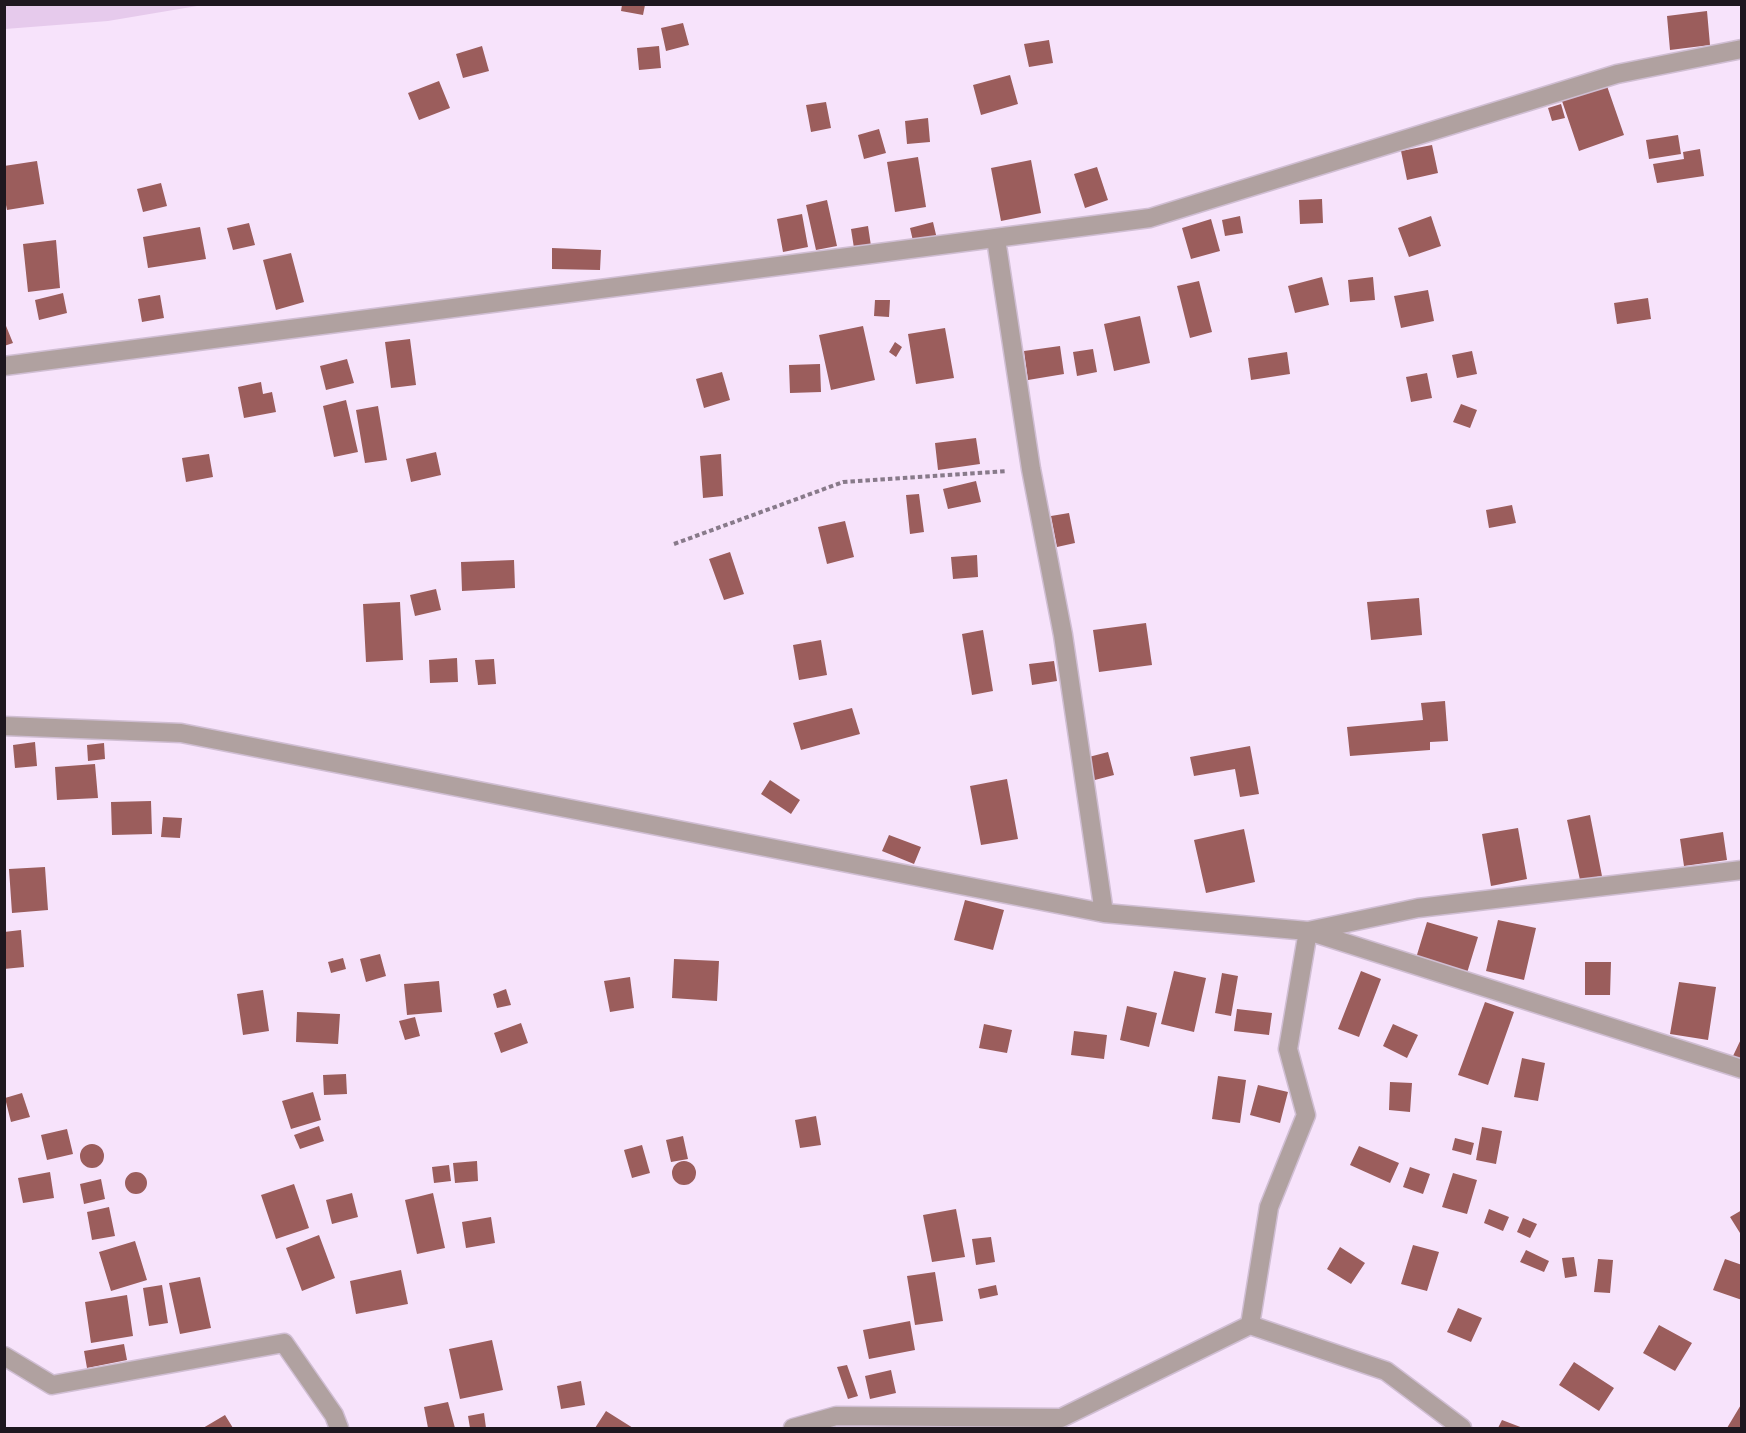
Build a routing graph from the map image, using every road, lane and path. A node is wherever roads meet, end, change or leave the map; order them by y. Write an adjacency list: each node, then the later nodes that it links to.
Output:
1 (1742, 49): 2 (street)
2 (996, 239): 3 (street); 4 (street)
3 (4, 366)
4 (1030, 470): 5 (path); 8 (street)
5 (674, 544)
6 (4, 726): 8 (street)
7 (1742, 870): 9 (street)
8 (1104, 913): 9 (street)
9 (1308, 931): 10 (street); 11 (street)
10 (1742, 1069)
11 (1250, 1325): 14 (street); 15 (street)
12 (4, 1356): 13 (street)
13 (339, 1428)
14 (793, 1428)
15 (1462, 1428)

